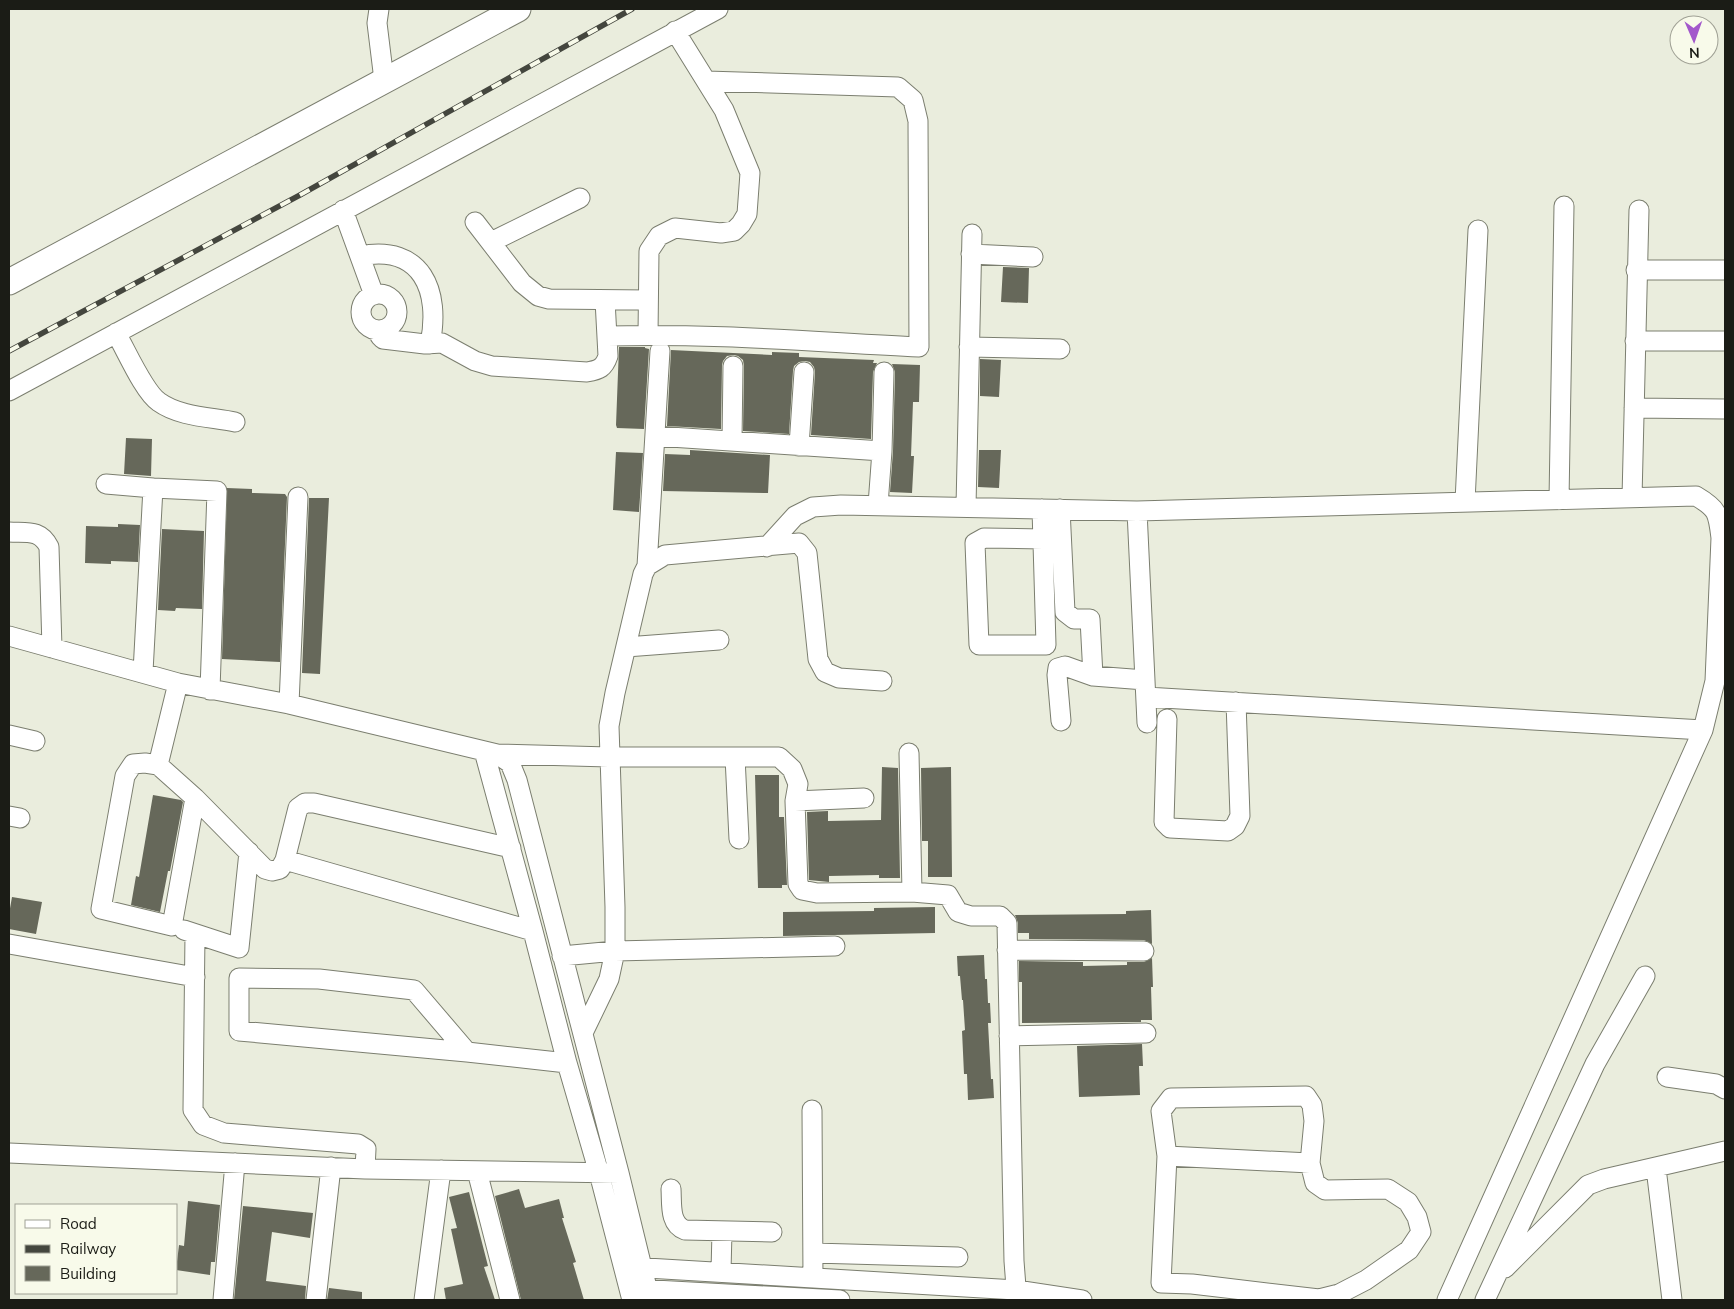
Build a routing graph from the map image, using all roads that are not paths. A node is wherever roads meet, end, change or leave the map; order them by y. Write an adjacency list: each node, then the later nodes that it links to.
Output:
1 (379, 9): 5 (street)
2 (518, 9): 5 (main road)
3 (718, 9): 4 (street)
4 (675, 31): 6 (street); 9 (street)
5 (384, 80): 20 (main road)
6 (706, 81): 23 (street); 26 (street)
7 (580, 198): 14 (street)
8 (1564, 206): 49 (street)
9 (343, 210): 16 (street); 25 (street)
10 (1639, 210): 18 (street)
11 (475, 222): 14 (street)
12 (1478, 230): 50 (street)
13 (972, 234): 15 (street)
14 (491, 242): 22 (street)
15 (971, 254): 17 (street); 31 (street)
16 (360, 256): 21 (street); 30 (street)
17 (1033, 257)
18 (1636, 270): 19 (street); 28 (street)
19 (1725, 270)
20 (9, 282)
21 (374, 295): 24 (street); 24 (street)
22 (605, 300): 23 (street); 27 (street)
23 (648, 300): 26 (street)
24 (379, 330): 30 (street)
25 (116, 333): 37 (street); 40 (street)
26 (648, 335): 27 (street)
27 (607, 336): 30 (street)
28 (1635, 341): 29 (street); 38 (street)
29 (1725, 341)
30 (430, 344)
31 (969, 347): 32 (street); 52 (street)
32 (1060, 349)
33 (660, 351): 41 (street)
34 (733, 366): 42 (street)
35 (804, 372): 43 (street)
36 (884, 372): 44 (street)
37 (9, 391)
38 (1634, 408): 39 (street); 48 (street)
39 (1725, 409)
40 (235, 422)
41 (655, 436): 42 (street); 58 (street)
42 (732, 441): 43 (street)
43 (799, 446): 44 (street)
44 (882, 451): 51 (street)
45 (106, 484): 46 (street)
46 (153, 488): 63 (street); 68 (street)
47 (298, 497): 70 (street)
48 (1632, 498): 49 (street); 74 (street)
49 (1560, 500): 50 (street)
50 (1465, 502): 54 (street)
51 (878, 506): 52 (street); 57 (street)
52 (966, 507): 53 (street)
53 (1051, 509): 54 (street); 56 (street); 64 (street)
54 (1137, 511): 67 (street)
55 (9, 532): 62 (street)
56 (1043, 539): 56 (street)
57 (767, 547): 58 (street); 65 (street)
58 (648, 566): 61 (street)
59 (9, 636): 62 (street)
60 (719, 640): 61 (street)
61 (626, 647): 79 (street)
62 (52, 648): 63 (street)
63 (143, 672): 66 (street)
64 (1093, 676): 67 (street); 72 (street)
65 (882, 681)
66 (178, 683): 68 (street); 81 (street)
67 (1145, 689): 69 (street); 73 (street)
68 (210, 690): 70 (street)
69 (1236, 702): 71 (street); 74 (street)
70 (288, 704): 77 (street)
71 (1167, 718)
72 (1060, 721)
73 (1147, 723)
74 (1704, 730): 141 (street)
75 (9, 735): 76 (street)
76 (35, 741)
77 (490, 752): 79 (street); 86 (street); 98 (street)
78 (909, 753): 89 (street)
79 (609, 757): 80 (street); 96 (street)
80 (735, 757): 84 (street); 85 (street)
81 (158, 765): 82 (street); 90 (street)
82 (196, 798): 87 (street); 90 (street)
83 (864, 798): 84 (street)
84 (795, 801): 89 (street)
85 (739, 839)
86 (511, 848): 88 (street); 91 (street)
87 (249, 852): 88 (street); 92 (street)
88 (285, 860): 91 (street)
89 (912, 892): 95 (street)
90 (172, 926): 92 (street)
91 (533, 931): 105 (street)
92 (195, 934): 100 (street)
93 (9, 944): 100 (street)
94 (835, 946): 96 (street)
95 (1008, 950): 97 (street); 103 (street)
96 (615, 951): 98 (street); 101 (street)
97 (1144, 951)
98 (562, 956): 101 (street)
99 (1645, 976): 130 (street)
100 (195, 977): 116 (street)
101 (582, 1033): 120 (street)
102 (1146, 1033): 103 (street)
103 (1009, 1036): 133 (street)
104 (467, 1052): 104 (street); 105 (street)
105 (567, 1063): 119 (street)
106 (1667, 1076): 107 (street)
107 (1725, 1089)
108 (812, 1110): 124 (street)
109 (1725, 1151): 115 (street)
110 (9, 1153): 112 (street)
111 (1167, 1156): 113 (street); 113 (street); 131 (street)
112 (235, 1163): 114 (street); 135 (street)
113 (1310, 1163): 131 (street)
114 (330, 1167): 116 (street); 136 (street)
115 (1656, 1168): 130 (street); 143 (street)
116 (365, 1169): 117 (street)
117 (441, 1170): 118 (street); 137 (street)
118 (477, 1171): 119 (street); 138 (street)
119 (600, 1173): 120 (street); 126 (street)
120 (619, 1173): 126 (street)
121 (671, 1189): 122 (street)
122 (722, 1231): 123 (street); 127 (street)
123 (772, 1232)
124 (813, 1253): 125 (street); 129 (street)
125 (958, 1257)
126 (633, 1267): 127 (street); 132 (street)
127 (721, 1272): 128 (street)
128 (777, 1275): 129 (street); 134 (street)
129 (813, 1278): 133 (street)
130 (1495, 1278): 142 (street)
131 (1192, 1292)
132 (639, 1295): 134 (street)
133 (1017, 1295): 140 (street)
134 (797, 1299): 139 (street)
135 (223, 1300)
136 (316, 1300)
137 (424, 1300)
138 (510, 1300)
139 (840, 1300)
140 (1082, 1300)
141 (1447, 1300)
142 (1485, 1300)
143 (1672, 1300)

